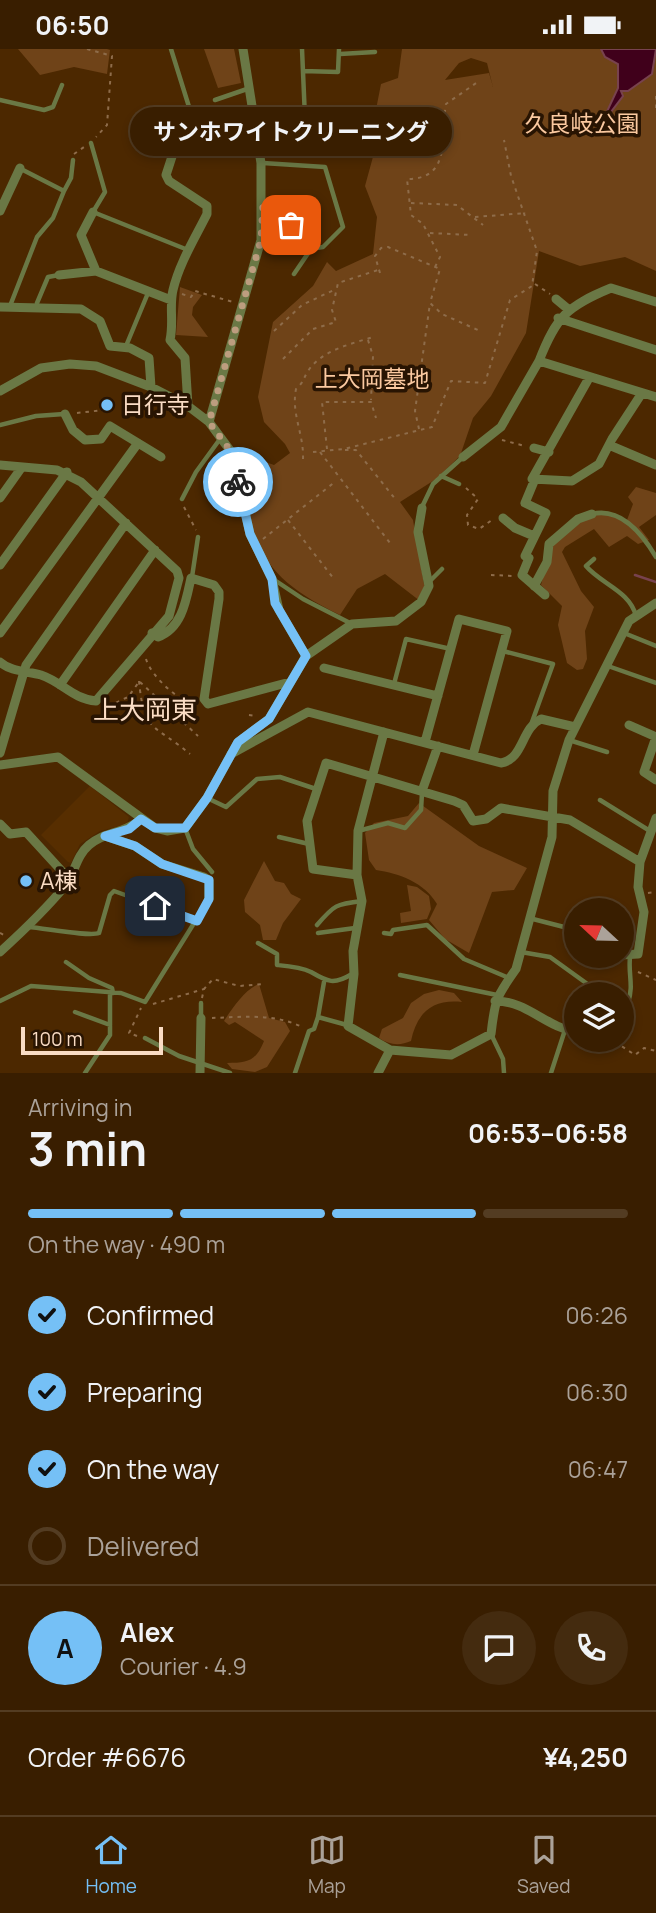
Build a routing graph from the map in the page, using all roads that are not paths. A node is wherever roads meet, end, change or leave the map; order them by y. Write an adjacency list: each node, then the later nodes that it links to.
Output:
1 (171, 49): 11 (lane)
2 (243, 49): 8 (street)
3 (302, 49): 6 (lane)
4 (340, 51): 5 (lane); 6 (lane)
5 (375, 52)
6 (303, 71): 13 (lane)
7 (62, 85): 9 (lane)
8 (251, 88): 10 (lane); 12 (street)
9 (0, 100)
10 (215, 100)
11 (197, 108)
12 (256, 117): 13 (lane); 20 (street)
13 (304, 118): 14 (lane)
14 (349, 121)
15 (180, 132): 18 (street)
16 (134, 140): 18 (lane)
17 (91, 143): 25 (lane)
18 (174, 150): 27 (street)
19 (73, 160): 22 (lane)
20 (261, 163): 23 (street); 26 (lane)
21 (20, 168): 22 (lane); 24 (street)
22 (64, 191): 36 (lane)
23 (263, 204): 26 (lane); 49 (street)
24 (0, 211)
25 (93, 212): 27 (lane); 28 (street)
26 (313, 246): 29 (lane)
27 (189, 251): 33 (street)
28 (96, 271): 30 (street); 31 (street)
29 (294, 274)
30 (59, 275): 35 (lane)
31 (148, 292): 33 (street); 39 (lane)
32 (556, 299): 37 (street)
33 (171, 300): 47 (street)
34 (656, 302): 37 (street)
35 (37, 303)
36 (5, 308): 39 (street)
37 (568, 310): 38 (street)
38 (558, 318): 40 (street); 41 (street)
39 (126, 347): 43 (street)
40 (656, 350)
41 (539, 361): 42 (street); 51 (street)
42 (589, 378): 45 (street); 57 (street)
43 (151, 387): 44 (street); 47 (street)
44 (0, 391)
45 (642, 393): 46 (street); 55 (street)
46 (656, 397)
47 (188, 407): 49 (street)
48 (65, 414): 50 (lane); 54 (street)
49 (209, 422): 52 (street)
50 (0, 425)
51 (491, 436): 53 (street); 59 (street)
52 (220, 438): 69 (lane); 82 (street)
53 (502, 440)
54 (138, 443): 58 (street); 67 (street)
55 (609, 445): 61 (street); 65 (street)
56 (534, 448): 57 (street)
57 (549, 452): 65 (street)
58 (161, 457)
59 (463, 457): 64 (lane)
60 (0, 465): 62 (street)
61 (656, 465)
62 (22, 467): 63 (street); 68 (street)
63 (67, 472): 67 (street); 79 (street)
64 (441, 476): 66 (lane); 70 (lane)
65 (535, 479): 74 (street)
66 (460, 484)
67 (98, 497): 73 (street); 89 (street)
68 (0, 498)
69 (182, 499)
70 (422, 508): 83 (street)
71 (592, 514): 77 (lane); 84 (street)
72 (503, 518): 74 (street)
73 (126, 523): 76 (street); 99 (street)
74 (534, 536): 84 (street)
75 (198, 537): 81 (lane)
76 (155, 550): 90 (street); 102 (street)
77 (656, 557)
78 (594, 559): 87 (lane)
79 (0, 565)
80 (442, 569): 83 (lane)
81 (191, 578): 90 (street); 100 (street)
82 (272, 579): 88 (lane); 95 (street)
83 (428, 583): 88 (street)
84 (534, 586): 85 (street)
85 (545, 595)
86 (656, 603): 87 (street)
87 (636, 617): 91 (street)
88 (352, 624): 95 (street)
89 (0, 633)
90 (152, 633): 102 (street)
91 (622, 633): 92 (lane); 97 (street)
92 (656, 646)
93 (451, 649): 94 (street); 103 (lane); 104 (street)
94 (502, 651): 105 (lane); 116 (street)
95 (305, 660): 100 (street)
96 (0, 661): 99 (street)
97 (608, 666): 101 (lane); 107 (street)
98 (324, 668): 103 (street)
99 (24, 671): 102 (street); 114 (street)
100 (290, 682): 115 (street)
101 (656, 683)
102 (60, 685)
103 (394, 685): 104 (street)
104 (438, 696): 111 (street)
105 (531, 723): 107 (street); 116 (street)
106 (629, 725): 109 (street)
107 (575, 727): 110 (street)
108 (384, 732): 111 (street); 115 (street); 118 (street)
109 (656, 737): 119 (street)
110 (569, 740): 113 (lane); 126 (street)
111 (425, 742): 112 (street)
112 (438, 745): 116 (street); 121 (street)
113 (607, 752)
114 (0, 753)
115 (230, 755): 122 (street)
116 (473, 755)
117 (0, 765): 125 (street)
118 (372, 777): 120 (street); 121 (street); 129 (street)
119 (656, 780)
120 (316, 789): 122 (lane); 133 (street)
121 (422, 791): 126 (street); 129 (lane)
122 (207, 798): 128 (street)
123 (600, 800): 131 (lane)
124 (656, 818): 131 (street)
125 (141, 819): 128 (street); 130 (street)
126 (553, 819): 134 (street); 140 (street)
127 (0, 824): 137 (street)
128 (185, 828): 135 (lane)
129 (358, 831): 136 (street)
130 (105, 836): 137 (street); 138 (street)
131 (651, 836): 134 (street)
132 (279, 837): 133 (lane)
133 (310, 844): 136 (street)
134 (640, 862): 151 (street)
135 (212, 872)
136 (356, 875): 139 (street)
137 (69, 879): 143 (street)
138 (209, 899): 141 (lane)
139 (362, 901): 142 (lane); 145 (street)
140 (529, 918): 144 (lane); 150 (street)
141 (197, 921): 143 (lane); 158 (lane)
142 (317, 925)
143 (25, 927): 149 (street)
144 (564, 927)
145 (356, 928): 146 (lane); 153 (street)
146 (318, 933)
147 (384, 933): 155 (lane)
148 (258, 943): 156 (lane)
149 (0, 952)
150 (520, 952): 155 (street); 157 (lane)
151 (634, 955)
152 (66, 962): 158 (lane)
153 (354, 974): 156 (lane); 166 (street)
154 (400, 975): 159 (lane)
155 (509, 978): 159 (street)
156 (324, 982): 163 (lane)
157 (585, 982)
158 (111, 993): 160 (lane); 165 (lane)
159 (496, 998): 167 (street); 169 (street)
160 (0, 1001)
161 (201, 1003): 164 (lane)
162 (75, 1012): 165 (lane)
163 (318, 1017): 166 (lane); 175 (lane)
164 (201, 1018): 172 (street)
165 (110, 1025): 173 (lane)
166 (348, 1025): 171 (street)
167 (564, 1029)
168 (564, 1033): 178 (lane)
169 (491, 1034): 171 (street); 177 (lane)
170 (145, 1038): 172 (lane)
171 (390, 1050): 176 (street)
172 (201, 1068): 174 (lane)
173 (85, 1073)
174 (230, 1073)
175 (295, 1073)
176 (378, 1073)
177 (504, 1073)
178 (551, 1073)

